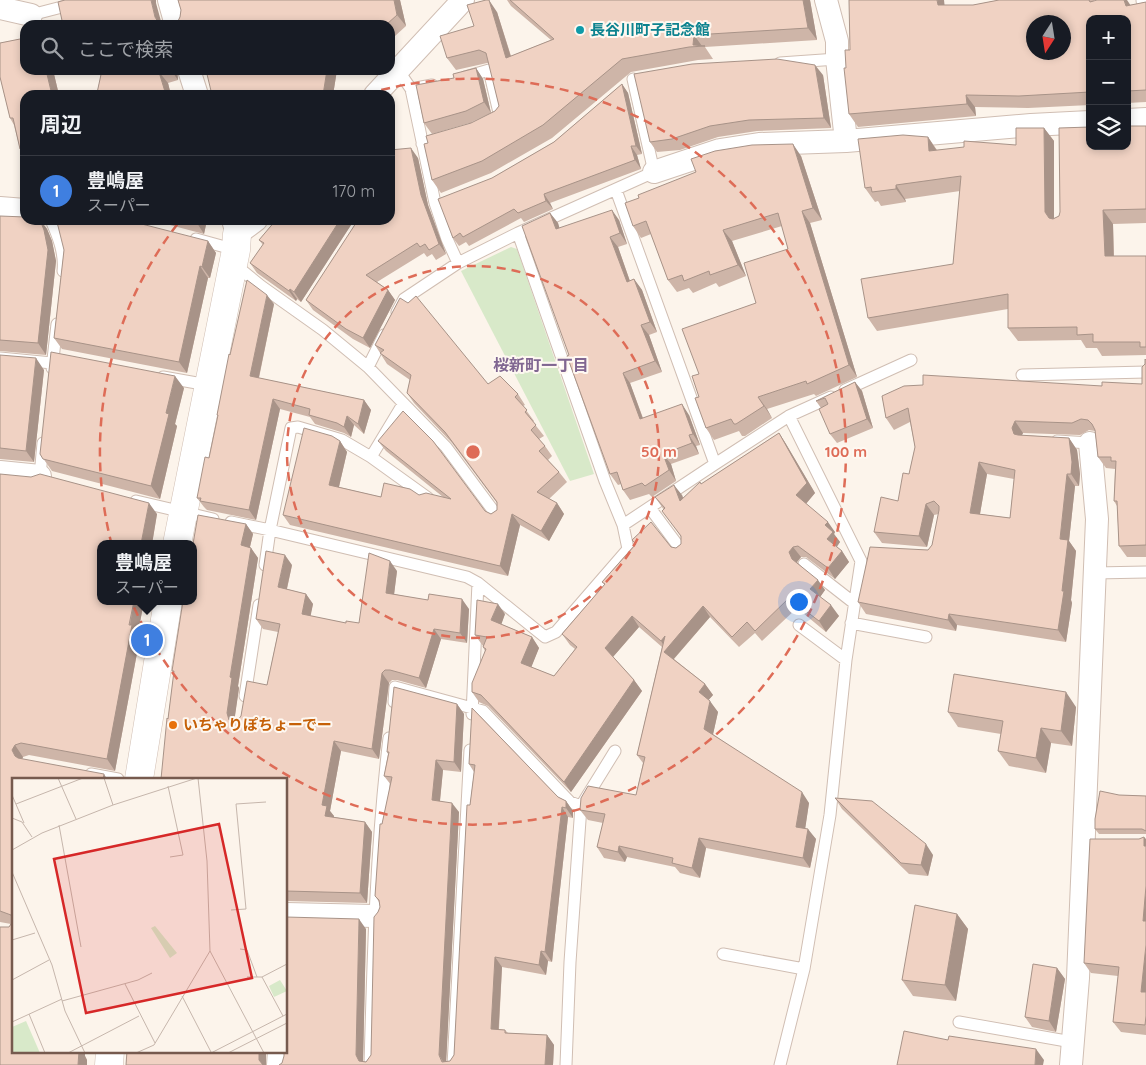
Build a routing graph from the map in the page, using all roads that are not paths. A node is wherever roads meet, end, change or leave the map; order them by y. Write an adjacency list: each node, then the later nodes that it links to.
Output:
1 (89, 0): 6 (lane)
2 (169, 0): 7 (street)
3 (463, 0): 10 (street)
4 (826, 0): 8 (street)
5 (0, 8): 6 (street)
6 (31, 15)
7 (175, 20)
8 (837, 59): 9 (lane); 23 (street)
9 (768, 63)
10 (398, 70): 11 (street); 15 (lane)
11 (395, 73)
12 (191, 75): 16 (street)
13 (393, 75): 17 (street)
14 (633, 80): 25 (lane)
15 (411, 89): 21 (lane); 24 (lane)
16 (195, 90)
17 (380, 90)
18 (1146, 119): 19 (street)
19 (1131, 120)
20 (1086, 123): 23 (street)
21 (484, 125)
22 (449, 136): 24 (lane)
23 (846, 141): 25 (street)
24 (422, 144): 33 (lane)
25 (654, 172): 26 (lane)
26 (616, 190): 30 (lane); 51 (lane)
27 (0, 208): 28 (street)
28 (20, 210)
29 (52, 225): 34 (lane)
30 (518, 233): 33 (lane); 59 (lane)
31 (188, 237): 32 (lane)
32 (239, 238): 39 (lane); 44 (street)
33 (458, 263): 39 (lane)
34 (62, 280)
35 (59, 308): 37 (lane)
36 (0, 358): 37 (lane)
37 (56, 358): 43 (lane)
38 (911, 360): 46 (lane)
39 (368, 366): 45 (lane)
40 (1146, 372): 42 (lane)
41 (150, 374): 44 (lane)
42 (1022, 375)
43 (50, 382)
44 (208, 385): 57 (street)
45 (403, 404): 50 (lane); 58 (lane)
46 (789, 416): 51 (lane); 69 (lane)
47 (45, 429): 53 (lane)
48 (1045, 440): 49 (lane)
49 (1090, 443): 65 (street)
50 (371, 457): 55 (lane); 60 (lane)
51 (715, 464): 56 (lane)
52 (0, 472): 53 (street)
53 (49, 479)
54 (125, 498): 57 (lane)
55 (428, 498)
56 (650, 508): 59 (lane); 62 (lane)
57 (182, 513): 60 (lane); 61 (street)
58 (498, 517)
59 (623, 525): 67 (lane)
60 (270, 530): 66 (lane); 67 (lane)
61 (178, 540)
62 (682, 551)
63 (804, 564): 69 (lane)
64 (1146, 572): 65 (lane)
65 (1095, 573): 87 (street)
66 (263, 578)
67 (478, 583): 76 (lane)
68 (260, 598): 75 (lane)
69 (854, 603): 71 (lane)
70 (167, 605): 80 (street)
71 (851, 623): 73 (lane); 74 (lane)
72 (799, 625): 74 (lane)
73 (926, 637)
74 (846, 660): 85 (lane)
75 (244, 705)
76 (472, 707): 81 (lane); 83 (lane); 93 (lane)
77 (615, 751): 81 (lane)
78 (82, 772): 79 (lane)
79 (113, 778)
80 (139, 778)
81 (581, 806): 94 (lane)
82 (288, 914): 83 (street)
83 (374, 916): 92 (lane)
84 (723, 954): 85 (lane)
85 (804, 969): 95 (lane)
86 (959, 1022): 87 (lane)
87 (1072, 1042): 96 (street)
88 (110, 1052): 90 (street)
89 (278, 1052): 91 (street)
90 (109, 1065)
91 (278, 1065)
92 (370, 1065)
93 (453, 1065)
94 (566, 1065)
95 (780, 1065)
96 (1071, 1065)

